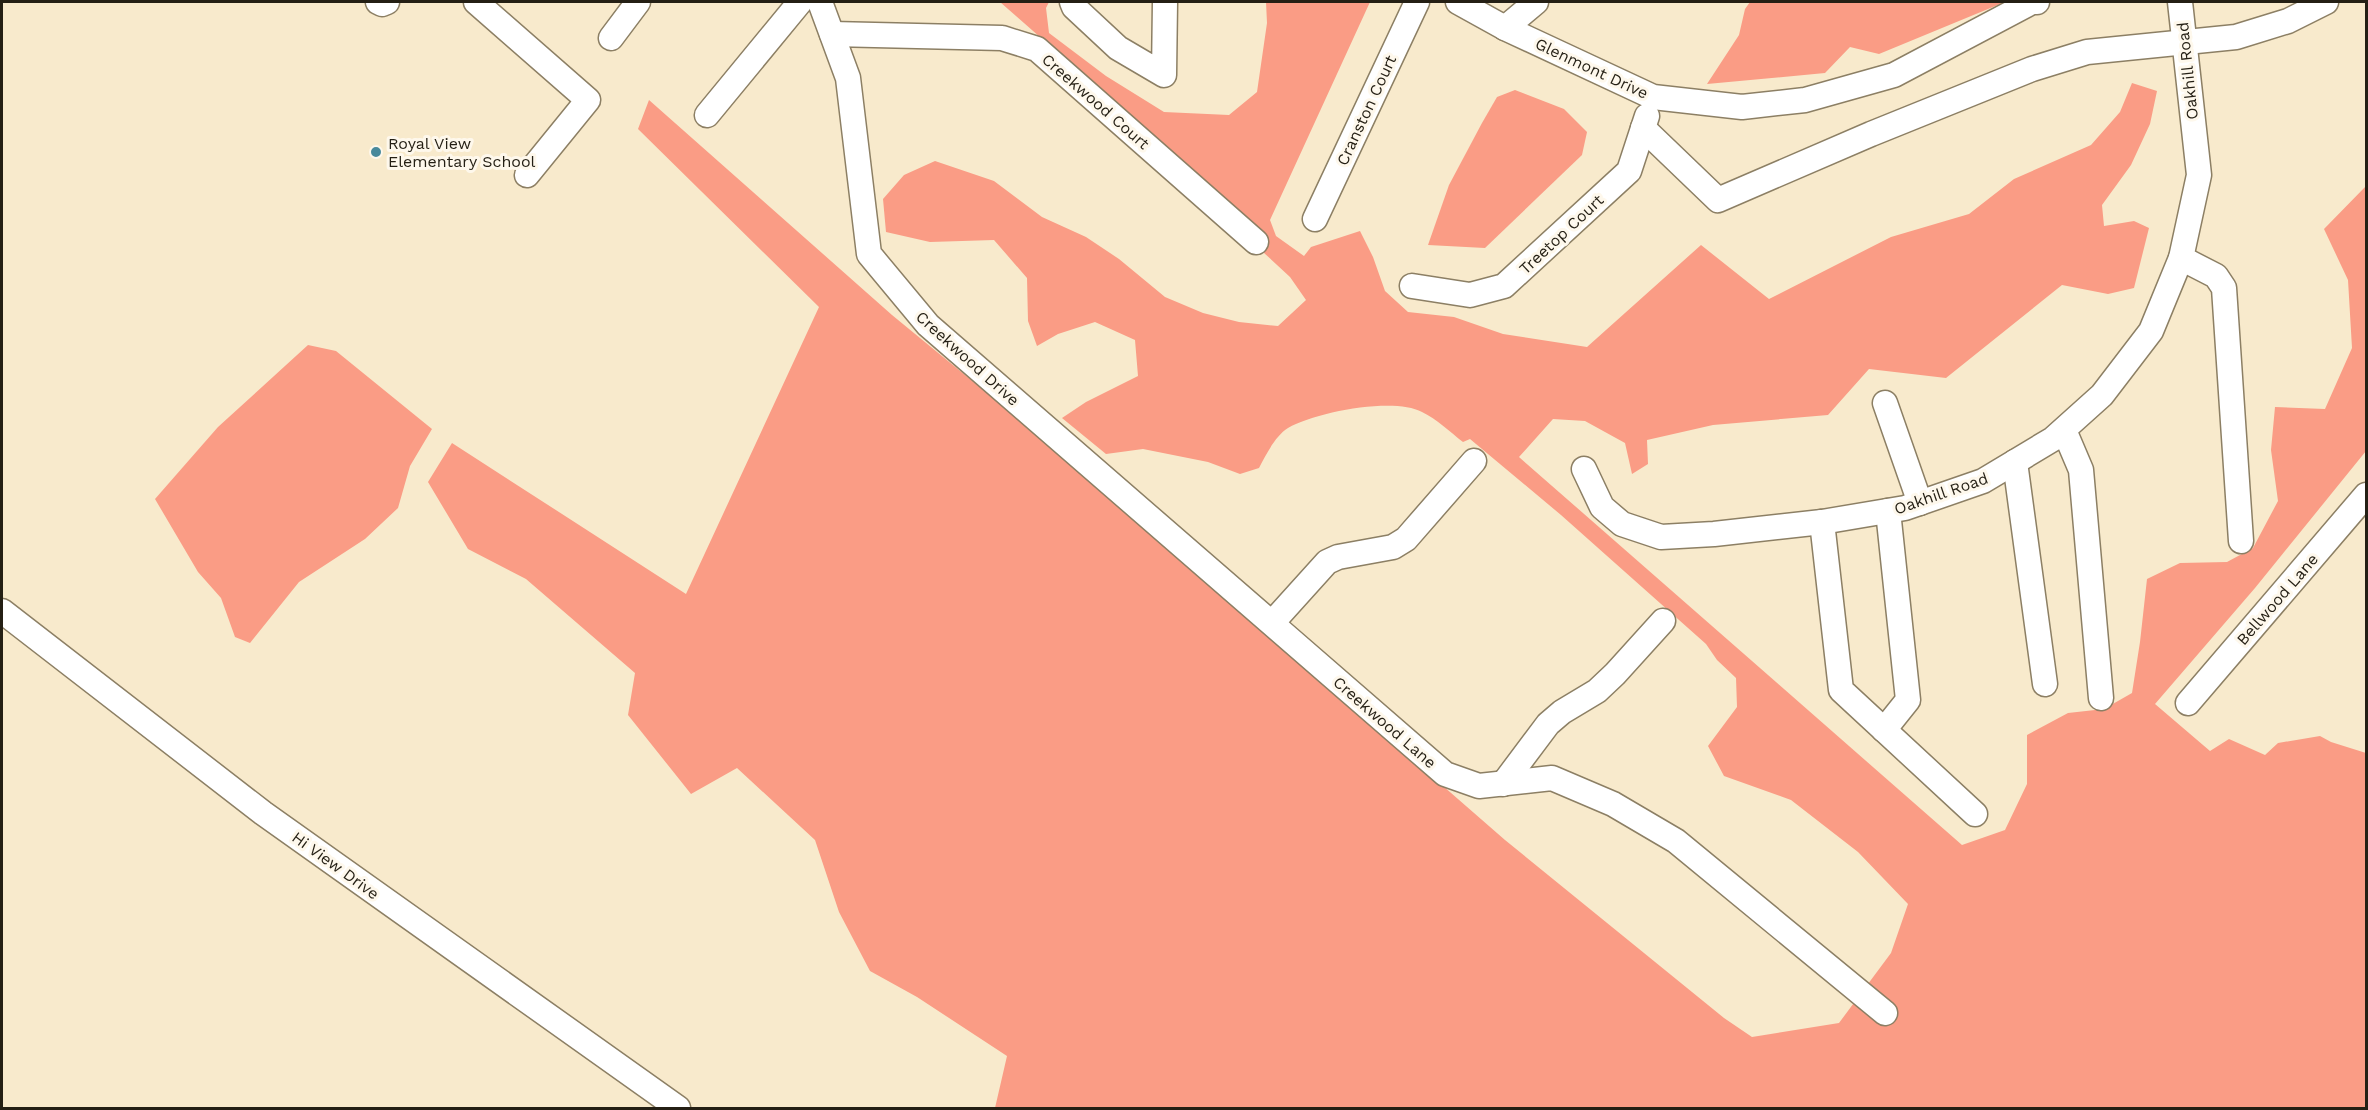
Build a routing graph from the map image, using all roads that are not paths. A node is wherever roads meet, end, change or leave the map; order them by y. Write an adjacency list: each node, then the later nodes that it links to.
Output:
1 (378, 2): 2 (street)
2 (387, 2)
3 (476, 2): 22 (street)
4 (638, 2): 17 (street)
5 (800, 2): 20 (street)
6 (820, 2): 16 (street, Creekwood Drive)
7 (1072, 2): 8 (street)
8 (1165, 2)
9 (1417, 2): 23 (street, Cranston Court)
10 (1458, 2): 15 (street, Glenmont Drive)
11 (1536, 2): 15 (street)
12 (2037, 2): 19 (street, Glenmont Drive)
13 (2180, 2): 18 (street, Oakhill Road)
14 (2326, 2): 18 (street)
15 (1505, 28): 19 (street, Glenmont Drive)
16 (832, 34): 24 (street, Creekwood Court); 39 (street, Creekwood Drive)
17 (611, 38)
18 (2184, 41): 21 (street); 25 (street, Oakhill Road)
19 (1653, 96): 21 (street, Treetop Court)
20 (707, 115)
21 (1643, 128): 26 (street, Treetop Court)
22 (527, 175)
23 (1316, 219)
24 (1256, 243)
25 (2181, 258): 28 (street, Oakhill Road); 36 (street)
26 (1412, 286)
27 (1885, 403): 33 (street)
28 (2064, 430): 30 (street, Oakhill Road); 41 (street)
29 (1474, 461): 39 (street)
30 (2015, 462): 33 (street, Oakhill Road); 40 (street)
31 (1584, 469): 35 (street, Oakhill Road)
32 (2367, 495): 42 (street, Bellwood Lane)
33 (1920, 503): 34 (street, Oakhill Road)
34 (1888, 511): 35 (street, Oakhill Road); 43 (street)
35 (1822, 522): 43 (street)
36 (2241, 541)
37 (2, 611): 47 (street, Hi View Drive)
38 (1664, 621): 44 (street)
39 (1272, 623): 44 (street, Creekwood Lane)
40 (2045, 684)
41 (2102, 698)
42 (2188, 703)
43 (1884, 730): 45 (street)
44 (1503, 784): 46 (street, Creekwood Lane)
45 (1976, 814)
46 (1885, 1013)
47 (678, 1108)

